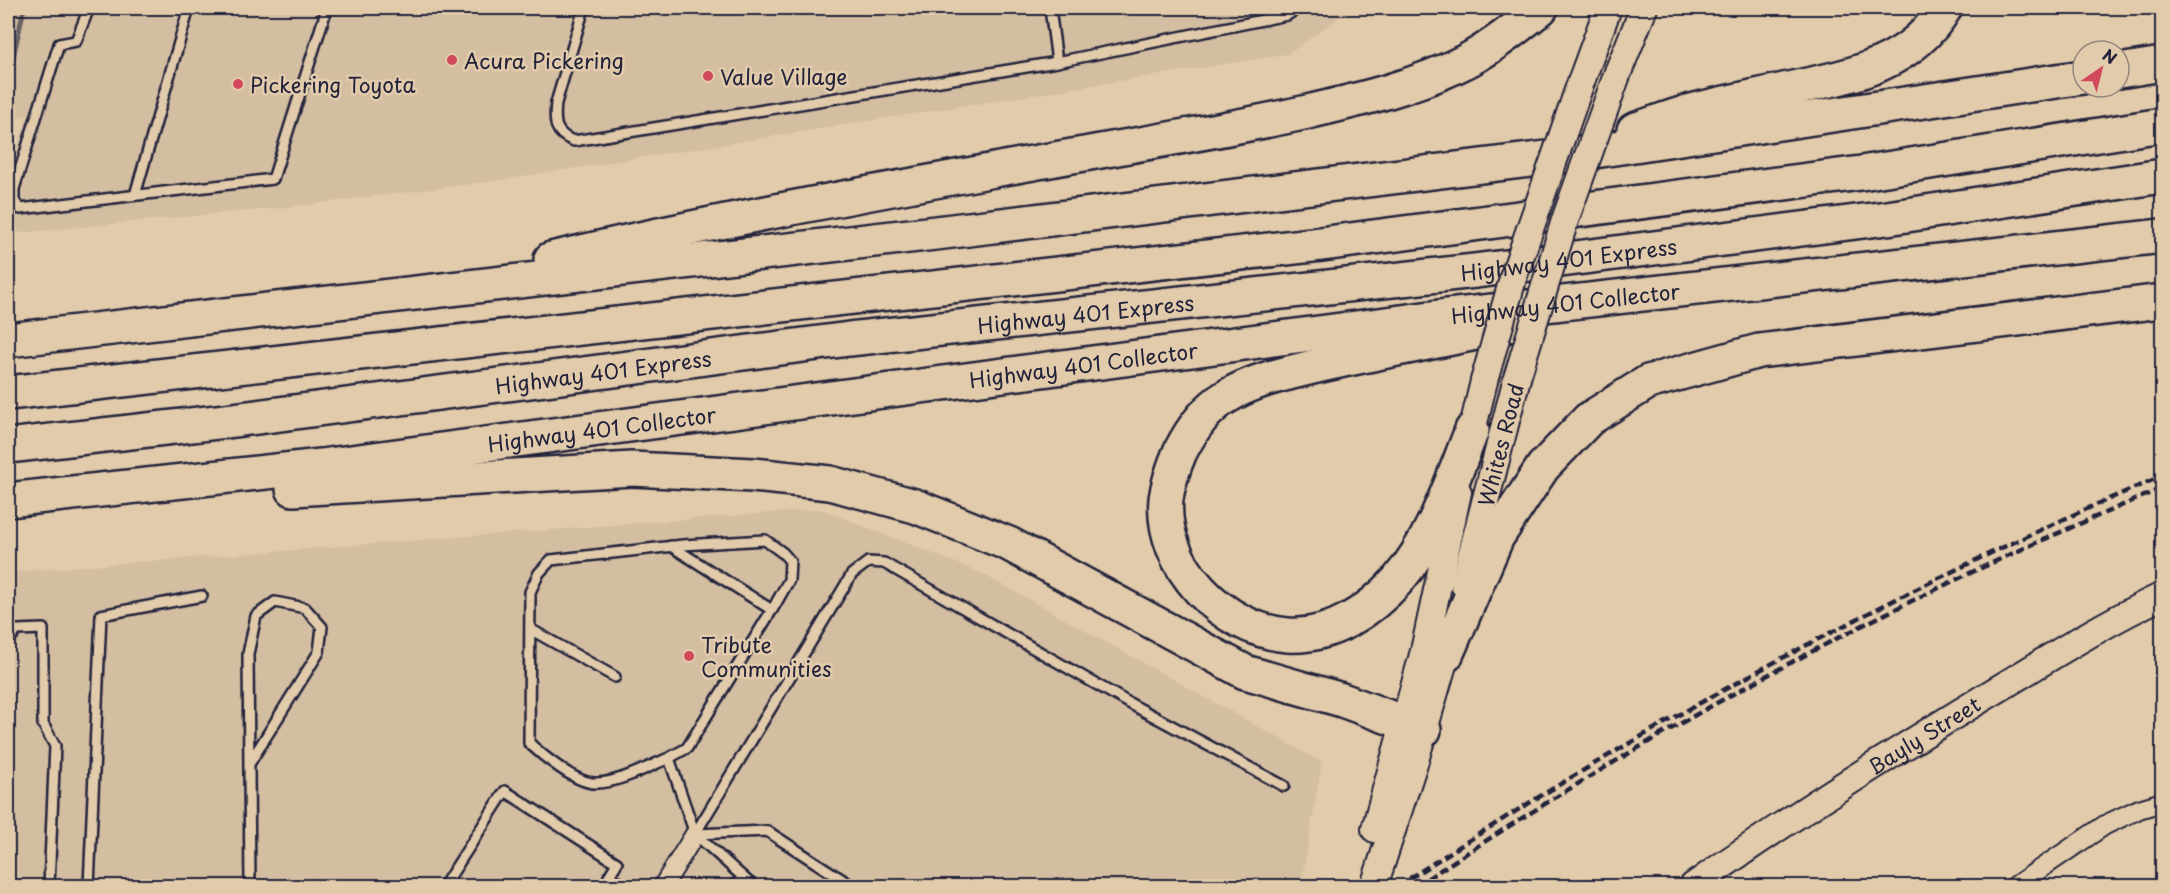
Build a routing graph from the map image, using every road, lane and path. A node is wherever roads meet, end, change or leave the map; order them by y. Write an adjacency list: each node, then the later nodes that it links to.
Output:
1 (89, 8): 19 (lane)
2 (189, 8): 19 (lane)
3 (327, 8): 19 (lane)
4 (584, 8): 11 (lane)
5 (1050, 8): 11 (lane)
6 (1299, 8): 11 (lane)
7 (1541, 8): 22 (highway)
8 (1608, 8): 27 (main road, Whites Road, bridge)
9 (1644, 8): 37 (main road, Whites Road, bridge)
10 (1945, 8): 16 (highway)
11 (1057, 62)
12 (2163, 64): 13 (highway)
13 (2131, 69)
14 (2071, 79): 16 (highway)
15 (2163, 125): 26 (highway, Highway 401 Express)
16 (1555, 157): 22 (highway)
17 (2163, 176): 20 (highway, Highway 401 Express)
18 (2163, 194): 20 (highway)
19 (135, 195)
20 (1887, 218): 28 (highway, Highway 401 Express)
21 (2163, 236): 23 (highway, Highway 401 Collector)
22 (402, 294): 25 (highway)
23 (1597, 298): 27 (highway); 29 (highway, Highway 401 Collector)
24 (2163, 302): 37 (highway)
25 (8, 340)
26 (8, 393)
27 (1472, 430): 39 (main road, Whites Road)
28 (8, 446)
29 (48, 496): 30 (highway, Highway 401 Collector); 39 (highway)
30 (8, 500)
31 (671, 546): 34 (lane); 34 (lane); 35 (lane)
32 (202, 596): 49 (lane)
33 (2163, 596): 60 (main road, Bayly Street)
34 (772, 610): 40 (lane)
35 (530, 629): 38 (lane); 40 (lane)
36 (8, 641): 48 (lane)
37 (1446, 655): 39 (main road, Whites Road)
38 (615, 677)
39 (1415, 726): 44 (main road, Whites Road)
40 (669, 758): 45 (lane)
41 (249, 764): 41 (lane); 50 (lane)
42 (1284, 786): 45 (lane)
43 (2163, 802): 61 (street)
44 (1386, 822): 58 (main road, Whites Road); 59 (main road, Whites Road)
45 (695, 834): 47 (lane); 54 (street); 57 (lane)
46 (609, 876): 51 (lane); 52 (lane); 53 (lane)
47 (743, 878): 55 (lane); 56 (lane)
48 (49, 886)
49 (89, 886)
50 (250, 886)
51 (444, 886)
52 (603, 886)
53 (625, 886)
54 (663, 886)
55 (734, 886)
56 (753, 886)
57 (852, 886)
58 (1358, 886)
59 (1374, 886)
60 (1693, 886)
61 (2015, 886)

